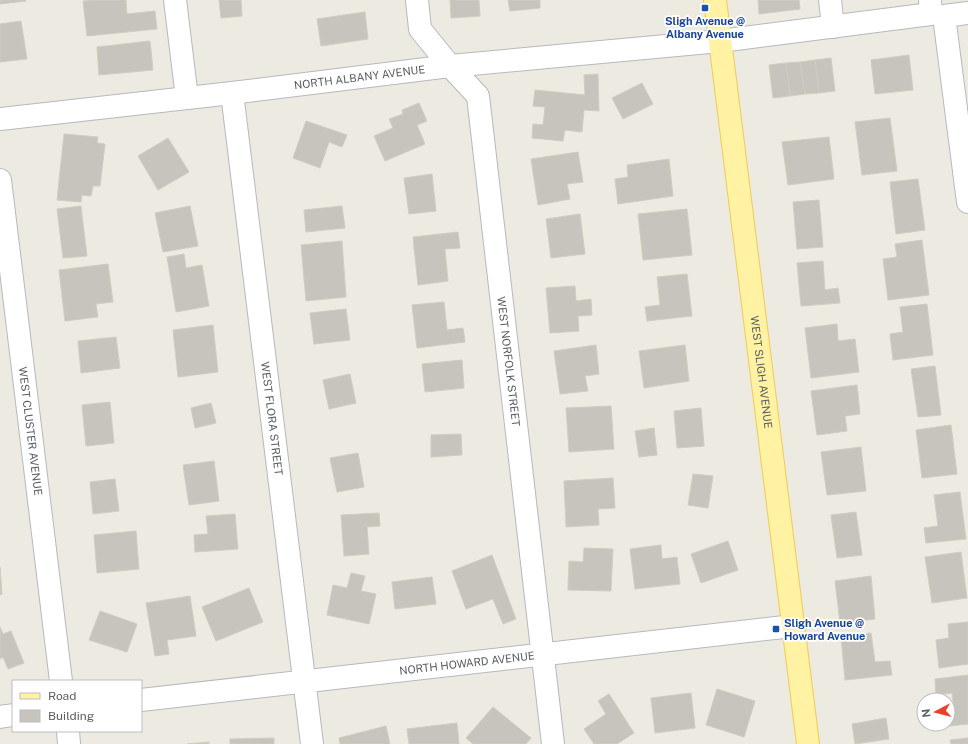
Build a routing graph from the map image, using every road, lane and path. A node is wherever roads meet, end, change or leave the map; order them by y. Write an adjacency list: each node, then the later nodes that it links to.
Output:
1 (175, 0): 11 (street)
2 (416, 0): 9 (street, WEST NORFOLK STREET)
3 (715, 0): 8 (main road, WEST SLIGH AVENUE)
4 (830, 0): 7 (street)
5 (930, 0): 7 (street, NORTH ALBANY AVENUE)
6 (968, 14): 14 (street)
7 (833, 27): 8 (street, NORTH ALBANY AVENUE)
8 (720, 41): 9 (street, NORTH ALBANY AVENUE); 15 (main road, WEST SLIGH AVENUE)
9 (450, 66): 10 (street, NORTH ALBANY AVENUE); 16 (street, WEST NORFOLK STREET)
10 (232, 93): 11 (street, NORTH ALBANY AVENUE); 18 (street, WEST FLORA STREET)
11 (187, 98): 12 (street, NORTH ALBANY AVENUE)
12 (0, 119)
13 (0, 180): 17 (street, WEST CLUSTER AVENUE)
14 (968, 202)
15 (792, 626): 16 (street, NORTH HOWARD AVENUE); 26 (main road, WEST SLIGH AVENUE)
16 (543, 654): 18 (street, NORTH HOWARD AVENUE); 25 (street, WEST NORFOLK STREET)
17 (62, 680)
18 (304, 682): 19 (street, NORTH HOWARD AVENUE); 24 (street, WEST FLORA STREET)
19 (142, 700)
20 (12, 715): 21 (street)
21 (0, 717)
22 (68, 732): 23 (street)
23 (69, 744)
24 (312, 744)
25 (553, 744)
26 (808, 744)

